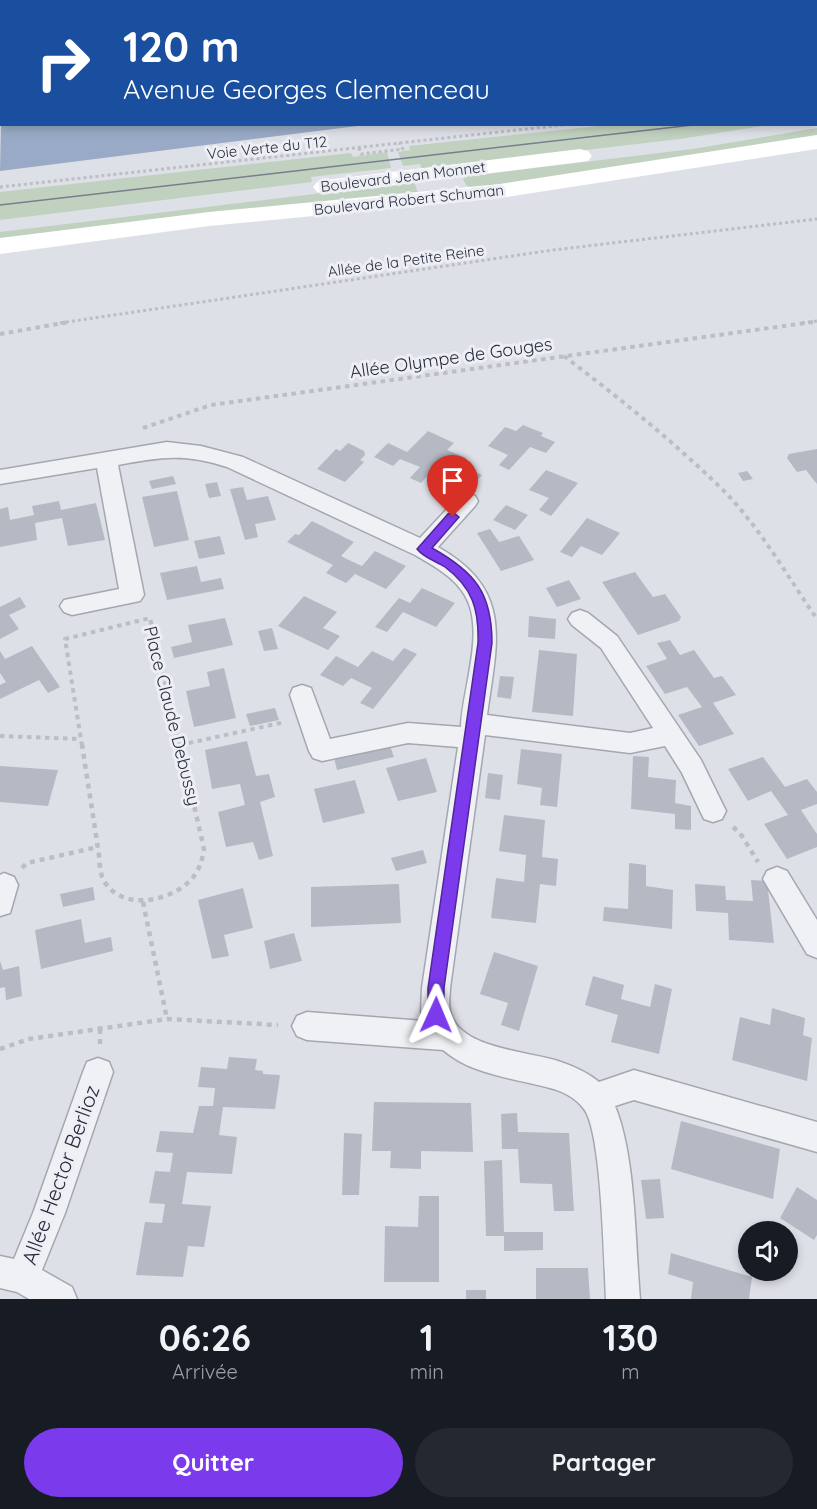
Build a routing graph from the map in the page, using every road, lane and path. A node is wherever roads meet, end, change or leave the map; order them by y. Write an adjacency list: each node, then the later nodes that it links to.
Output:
1 (554, 126): 4 (path, Voie Verte du T12)
2 (793, 126): 8 (main road, Boulevard Jean Monnet)
3 (817, 142): 9 (main road, Boulevard Robert Schuman)
4 (399, 143): 5 (path, Voie Verte du T12); 5 (path)
5 (359, 148): 6 (path, Voie Verte du T12)
6 (0, 187)
7 (817, 219): 11 (path, Allée de la Petite Reine)
8 (0, 226)
9 (0, 246)
10 (817, 321): 12 (path, Allée Olympe de Gouges)
11 (0, 334)
12 (564, 356): 13 (path, Allée Olympe de Gouges); 20 (path)
13 (139, 430)
14 (105, 460): 15 (street); 17 (street); 18 (street)
15 (0, 477)
16 (467, 501): 17 (street)
17 (423, 549): 22 (street)
18 (72, 606)
19 (580, 619): 23 (street)
20 (817, 619)
21 (306, 706): 22 (street); 26 (path)
22 (472, 730): 23 (street); 35 (street)
23 (670, 735): 27 (street)
24 (0, 736): 25 (path)
25 (81, 739): 26 (path, Place Claude Debussy); 28 (path, Place Claude Debussy)
26 (180, 745): 31 (path, Place Claude Debussy)
27 (713, 811): 29 (path)
28 (98, 847): 30 (path); 31 (path, Place Claude Debussy)
29 (777, 879): 32 (street)
30 (2, 894)
31 (143, 902): 33 (path)
32 (817, 945)
33 (167, 1019): 34 (path); 36 (path)
34 (307, 1026): 35 (street)
35 (449, 1037): 38 (street)
36 (0, 1049)
37 (98, 1072): 40 (street, Allée Hector Berlioz)
38 (595, 1098): 39 (street); 42 (street)
39 (817, 1137)
40 (12, 1275): 41 (street)
41 (60, 1299)
42 (623, 1299)

